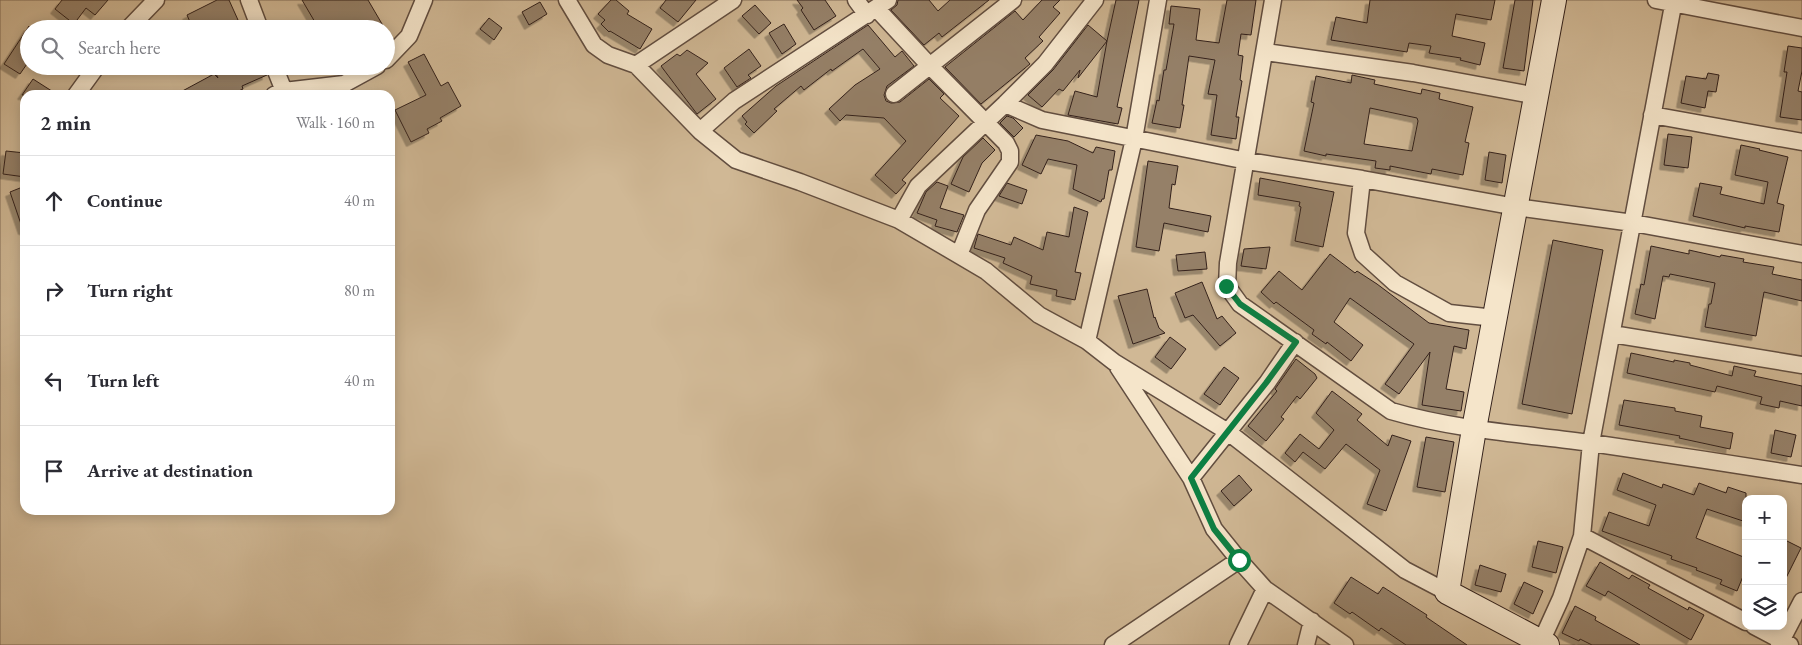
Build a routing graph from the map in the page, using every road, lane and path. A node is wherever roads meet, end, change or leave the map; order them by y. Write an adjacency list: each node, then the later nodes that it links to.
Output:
1 (156, 0): 15 (street)
2 (249, 0): 16 (street)
3 (424, 0): 18 (street)
4 (734, 0): 20 (street)
5 (856, 0): 14 (street)
6 (1013, 0): 21 (street)
7 (1096, 0): 30 (street)
8 (1158, 0): 34 (street)
9 (1273, 0): 19 (street)
10 (1554, 0): 29 (street)
11 (1656, 0): 13 (street)
12 (572, 2): 20 (street)
13 (1674, 2): 17 (street); 31 (street)
14 (878, 8): 21 (street); 33 (street)
15 (137, 20)
16 (257, 20)
17 (1802, 28)
18 (395, 51)
19 (1266, 52): 29 (street); 36 (street)
20 (636, 65): 33 (street)
21 (929, 66): 28 (street); 32 (street)
22 (90, 75): 25 (street)
23 (276, 75): 26 (street)
24 (360, 75): 27 (street)
25 (80, 90)
26 (278, 90)
27 (301, 90)
28 (894, 94)
29 (1537, 96): 38 (street)
30 (1005, 104): 32 (street); 34 (street)
31 (1652, 115): 35 (street); 40 (street)
32 (984, 123): 39 (street); 42 (street)
33 (700, 131): 39 (street)
34 (1134, 139): 36 (street); 45 (street)
35 (1802, 142)
36 (1247, 162): 37 (street); 46 (street)
37 (1362, 179): 38 (street); 43 (street)
38 (1516, 206): 40 (street); 43 (street)
39 (899, 220): 42 (street)
40 (1633, 223): 41 (street); 44 (street)
41 (1802, 254)
42 (960, 255): 45 (street)
43 (1495, 318): 49 (street)
44 (1612, 334): 48 (street); 51 (street)
45 (1087, 341): 47 (street)
46 (1296, 342): 49 (street); 50 (street)
47 (1114, 362): 50 (street); 53 (street)
48 (1802, 364)
49 (1474, 429): 51 (street); 57 (street)
50 (1228, 432): 53 (street); 57 (street)
51 (1591, 443): 52 (street); 54 (street)
52 (1802, 475)
53 (1191, 478): 55 (street)
54 (1582, 536): 59 (street); 62 (street)
55 (1239, 560): 56 (street); 64 (street)
56 (1265, 589): 60 (street); 65 (street)
57 (1447, 592): 62 (street)
58 (1802, 601): 63 (street)
59 (1742, 620)
60 (1312, 622): 66 (street); 67 (street)
61 (1761, 630): 63 (street)
62 (1544, 643)
63 (1784, 644)
64 (1113, 645)
65 (1238, 645)
66 (1306, 645)
67 (1345, 645)

